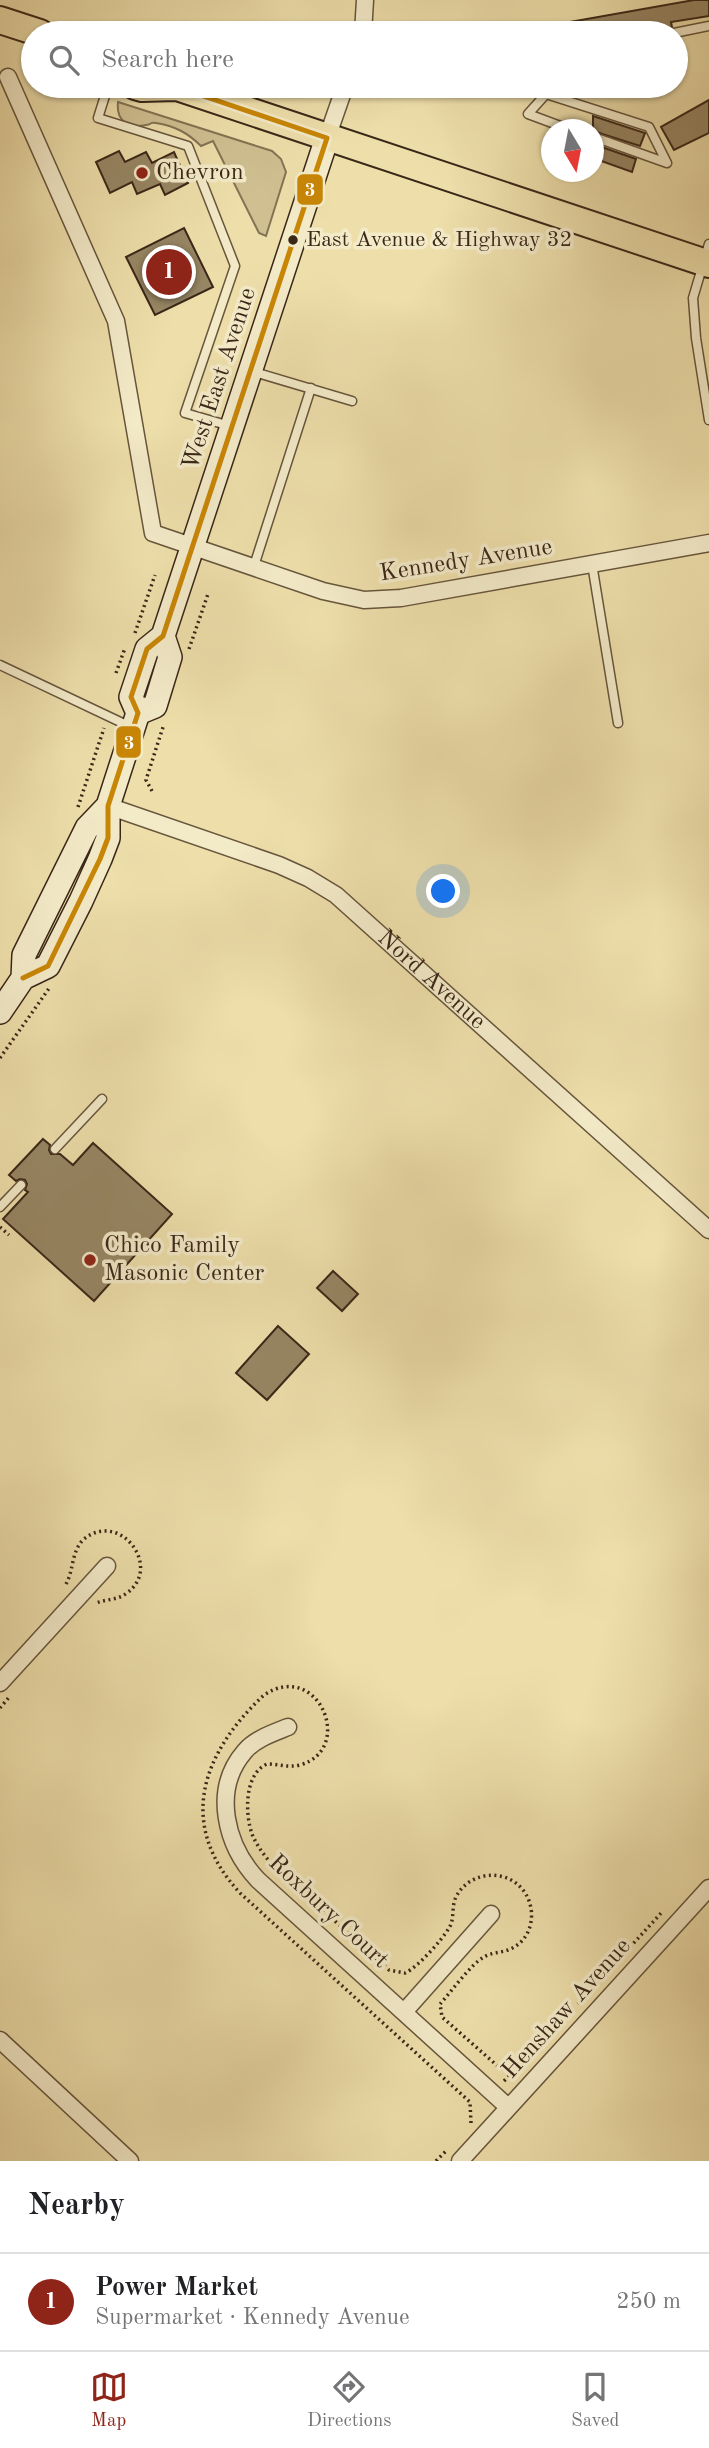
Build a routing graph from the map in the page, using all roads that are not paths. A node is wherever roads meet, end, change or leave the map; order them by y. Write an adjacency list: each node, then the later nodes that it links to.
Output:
1 (365, 0): 3 (street)
2 (0, 20): 5 (main road)
3 (364, 21)
4 (709, 26): 6 (lane)
5 (21, 27)
6 (688, 30)
7 (0, 38): 8 (main road)
8 (21, 46)
9 (8, 76): 25 (street, Kennedy Avenue)
10 (104, 98): 23 (lane)
11 (210, 98): 16 (main road)
12 (341, 98): 16 (street)
13 (539, 98): 15 (lane)
14 (567, 98): 17 (lane)
15 (541, 119)
16 (327, 138): 18 (main road); 19 (main road, West East Avenue)
17 (604, 141)
18 (707, 257): 22 (lane)
19 (250, 370): 20 (lane); 23 (main road, West East Avenue)
20 (311, 388): 21 (lane); 27 (lane)
21 (352, 401)
22 (709, 420)
23 (231, 427): 25 (main road, West East Avenue)
24 (709, 543): 26 (street, Kennedy Avenue)
25 (192, 548): 27 (street, Kennedy Avenue); 29 (main road, West East Avenue)
26 (592, 564): 27 (street, Kennedy Avenue); 30 (lane)
27 (253, 569)
28 (0, 665): 29 (lane)
29 (136, 721): 31 (main road, West East Avenue)
30 (618, 723)
31 (108, 806): 32 (main road, West East Avenue); 37 (street, Nord Avenue)
32 (0, 1012)
33 (102, 1099): 34 (lane)
34 (55, 1149)
35 (20, 1185): 36 (lane)
36 (0, 1207)
37 (709, 1230)
38 (107, 1566): 39 (street)
39 (0, 1684)
40 (288, 1727): 43 (street, Roxbury Court)
41 (709, 1888): 45 (street, Henshaw Avenue)
42 (491, 1914): 43 (street)
43 (404, 2012): 45 (street, Roxbury Court)
44 (0, 2040): 46 (street)
45 (508, 2107): 47 (street, Henshaw Avenue)
46 (130, 2161)
47 (460, 2161)

